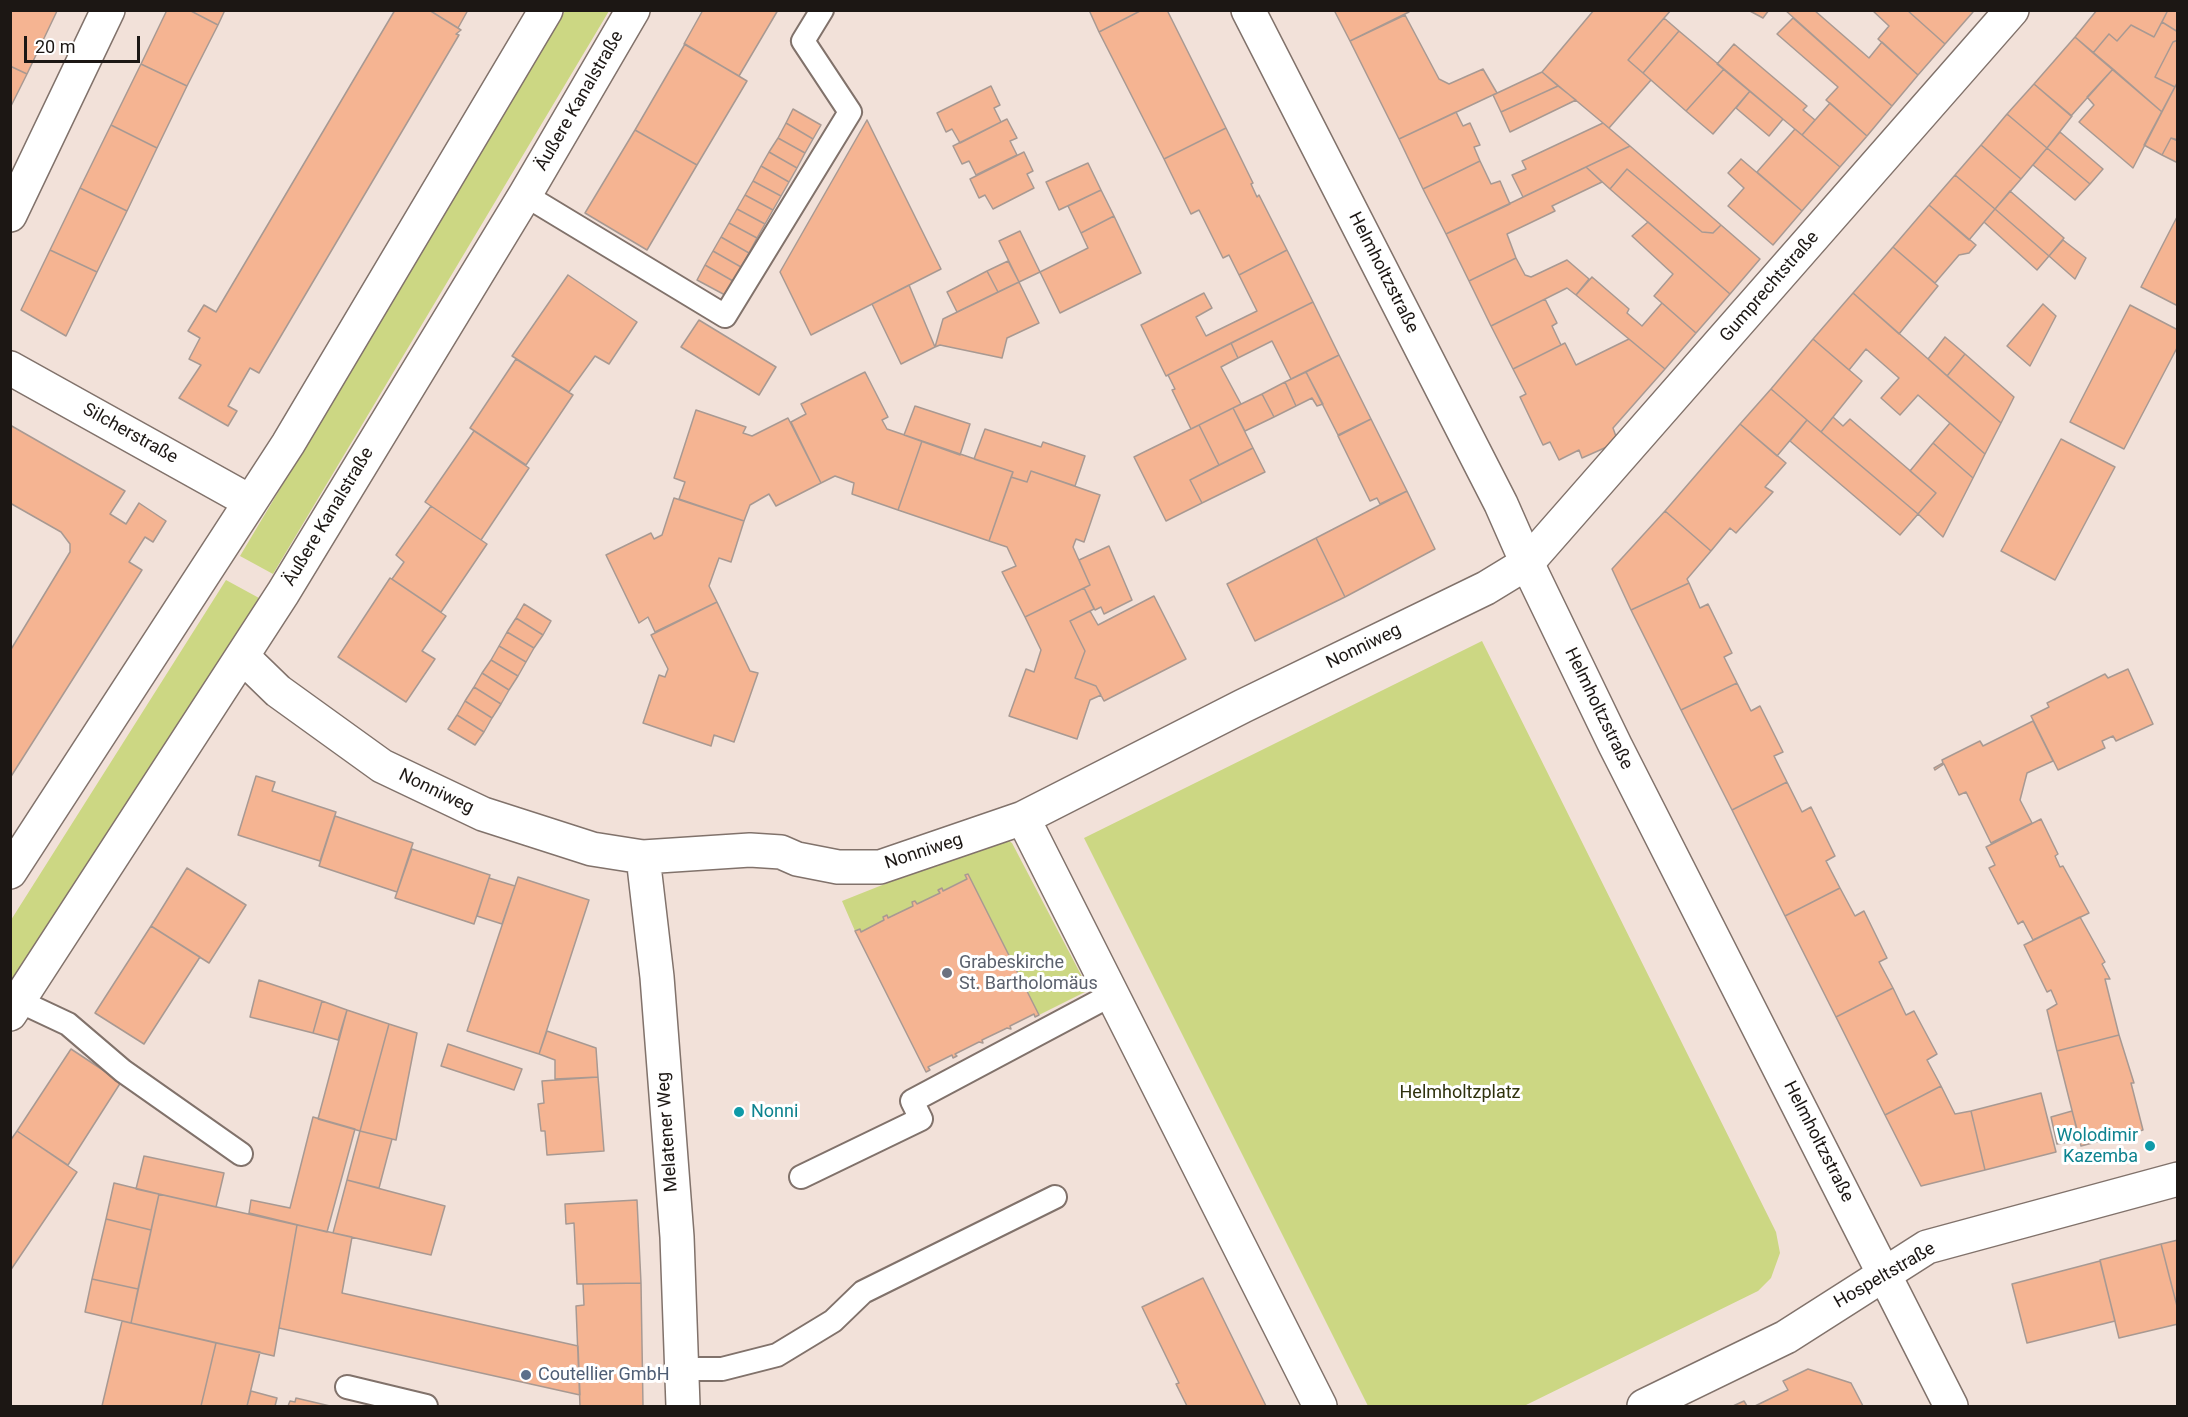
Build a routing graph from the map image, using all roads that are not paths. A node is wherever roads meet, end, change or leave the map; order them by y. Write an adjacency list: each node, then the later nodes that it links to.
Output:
1 (108, 10): 8 (street)
2 (546, 10): 10 (street)
3 (633, 10): 7 (street, Äußere Kanalstraße)
4 (822, 10): 7 (lane)
5 (1248, 10): 11 (street, Helmholtzstraße)
6 (2012, 10): 11 (street, Gumprechtstraße)
7 (525, 195): 12 (street, Äußere Kanalstraße)
8 (10, 215)
9 (10, 368): 10 (street, Silcherstraße)
10 (249, 501): 15 (street)
11 (1527, 563): 13 (street, Nonniweg); 22 (street, Helmholtzstraße)
12 (243, 657): 14 (street, Nonniweg); 17 (street, Äußere Kanalstraße)
13 (1023, 818): 14 (street, Nonniweg); 16 (street)
14 (643, 858): 23 (street, Melatener Weg)
15 (10, 872)
16 (1111, 995): 19 (lane); 27 (street)
17 (15, 1007): 18 (lane)
18 (240, 1154)
19 (801, 1177)
20 (2178, 1179): 22 (street, Hospeltstraße)
21 (1055, 1197): 23 (lane)
22 (1884, 1273): 28 (street, Hospeltstraße); 29 (street, Helmholtzstraße)
23 (682, 1369): 26 (street, Melatener Weg)
24 (347, 1387): 25 (lane)
25 (426, 1407)
26 (682, 1407)
27 (1320, 1407)
28 (1644, 1407)
29 (1951, 1407)

